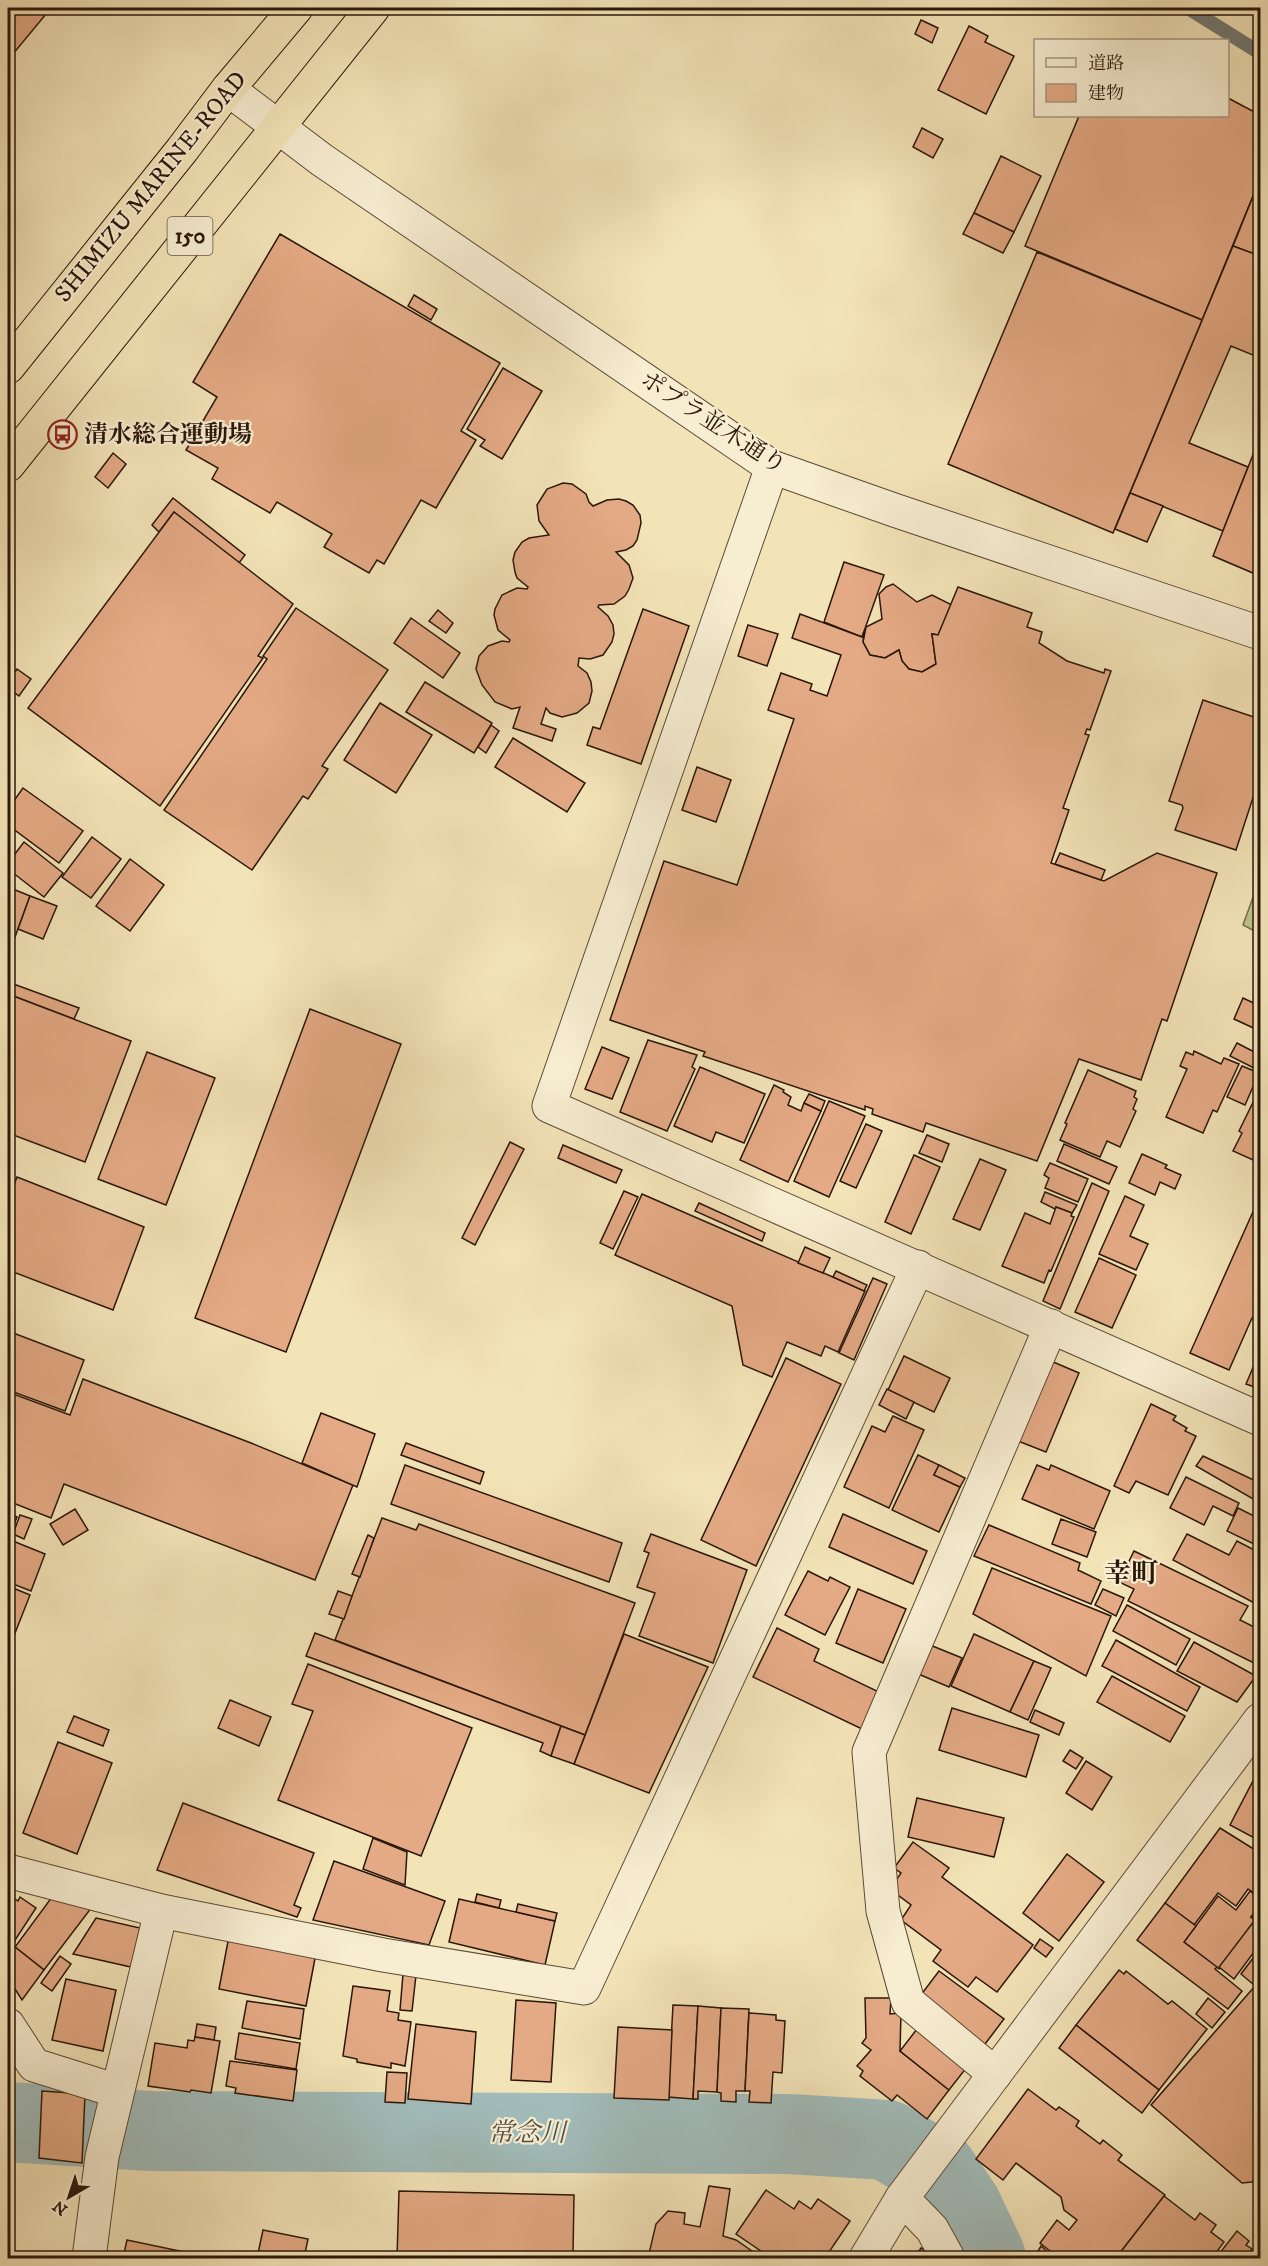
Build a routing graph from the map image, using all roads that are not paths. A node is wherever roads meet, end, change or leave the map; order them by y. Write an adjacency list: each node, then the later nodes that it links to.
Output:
1 (296, 8): 3 (highway, SHIMIZU MARINE-ROAD / 150)
2 (372, 8): 4 (highway, 150)
3 (228, 89): 4 (street, ポプラ並木通り); 5 (highway, SHIMIZU MARINE-ROAD / 150)
4 (276, 127): 6 (highway, 150); 7 (street, ポプラ並木通り)
5 (8, 367)
6 (8, 465)
7 (772, 466): 8 (street, ポプラ並木通り); 9 (street)
8 (1260, 633)
9 (918, 1267): 10 (street); 14 (street)
10 (1051, 1326): 11 (street); 16 (street)
11 (1260, 1419)
12 (1254, 1740): 16 (street)
13 (8, 1871): 14 (street)
14 (161, 1911): 17 (street)
15 (8, 2025): 17 (street)
16 (995, 2074): 18 (street)
17 (117, 2091): 19 (street)
18 (902, 2198): 20 (street); 21 (street)
19 (89, 2259)
20 (866, 2259)
21 (948, 2259)

